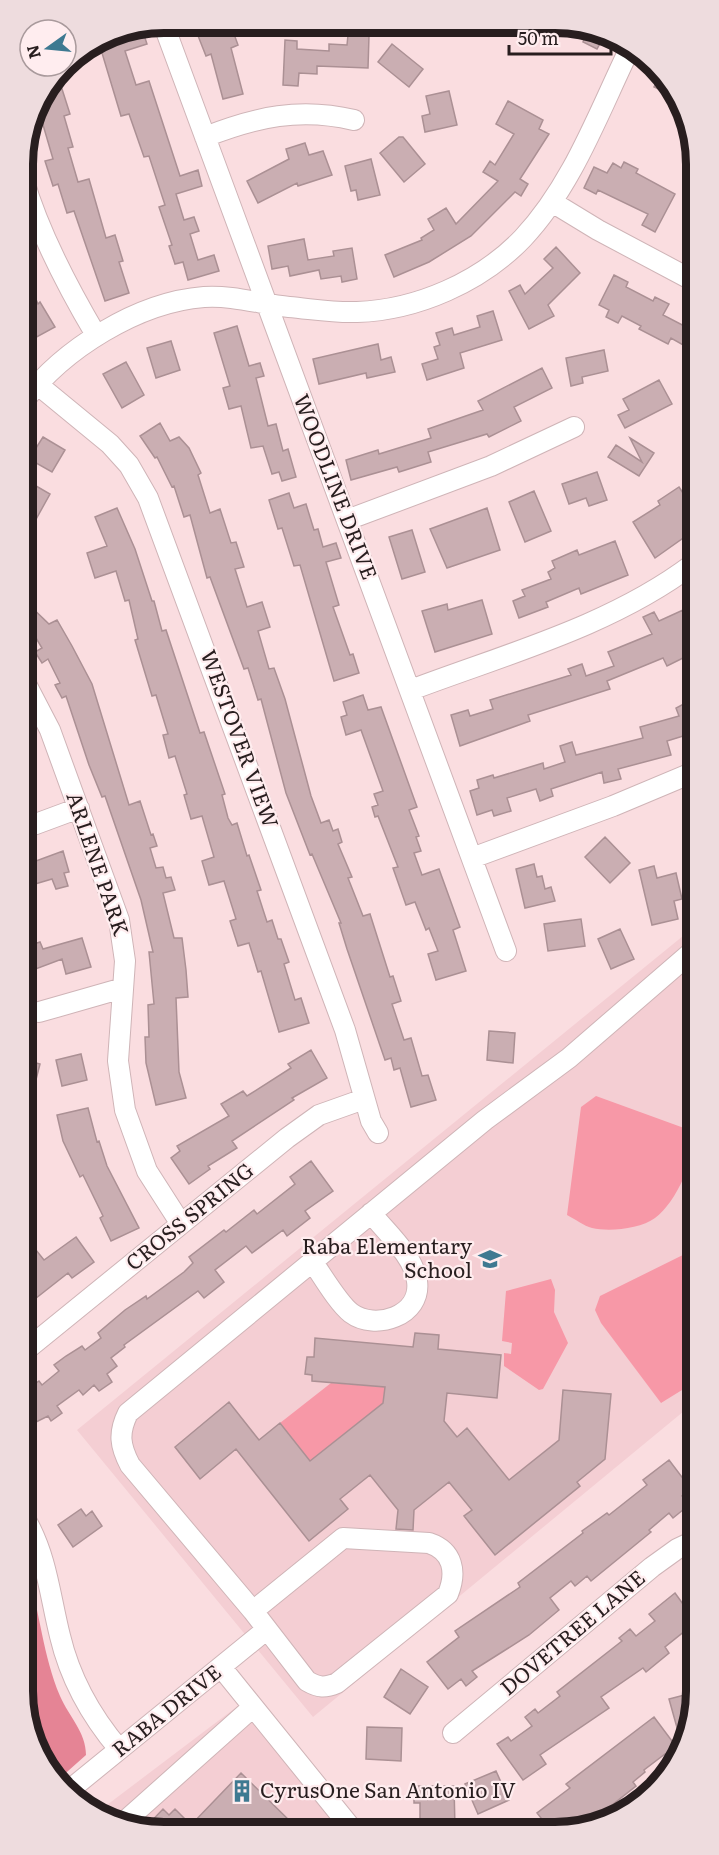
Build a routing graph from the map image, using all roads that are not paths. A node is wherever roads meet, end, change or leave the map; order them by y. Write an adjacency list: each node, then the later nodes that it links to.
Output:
1 (167, 33): 4 (street, WOODLINE DRIVE)
2 (627, 54): 5 (street)
3 (354, 120): 4 (street)
4 (205, 137): 8 (street, WOODLINE DRIVE)
5 (552, 202): 7 (street); 8 (street)
6 (33, 206): 9 (street)
7 (686, 277)
8 (268, 304): 9 (street); 13 (street, WOODLINE DRIVE)
9 (96, 335): 10 (street)
10 (38, 384): 11 (street); 25 (street, WESTOVER VIEW)
11 (33, 390)
12 (574, 427): 13 (street)
13 (347, 520): 15 (street, WOODLINE DRIVE)
14 (686, 569): 15 (street)
15 (411, 690): 20 (street, WOODLINE DRIVE)
16 (33, 697): 18 (street, ARLENE PARK)
17 (686, 775): 20 (street)
18 (79, 808): 19 (street); 23 (street, ARLENE PARK)
19 (33, 825)
20 (472, 858): 21 (street, WOODLINE DRIVE)
21 (506, 951)
22 (686, 957): 27 (street)
23 (123, 988): 24 (street); 28 (street, ARLENE PARK)
24 (39, 1012)
25 (364, 1100): 26 (street, WESTOVER VIEW); 28 (street, CROSS SPRING)
26 (378, 1133)
27 (371, 1213): 29 (street); 29 (street)
28 (181, 1224): 30 (street, CROSS SPRING)
29 (312, 1261): 33 (street)
30 (33, 1344)
31 (33, 1538): 38 (street)
32 (686, 1545): 37 (street, DOVETREE LANE)
33 (253, 1611): 34 (street); 34 (street)
34 (267, 1630): 35 (street, RABA DRIVE)
35 (221, 1667): 36 (street); 38 (street, RABA DRIVE)
36 (254, 1707): 40 (street); 41 (street)
37 (453, 1733)
38 (119, 1749): 39 (street, RABA DRIVE)
39 (74, 1787)
40 (130, 1817)
41 (346, 1822)

